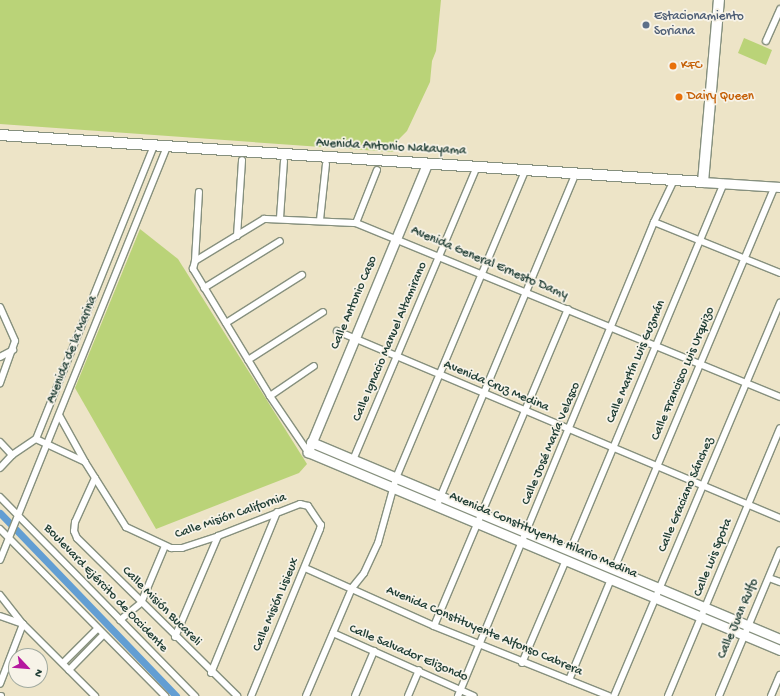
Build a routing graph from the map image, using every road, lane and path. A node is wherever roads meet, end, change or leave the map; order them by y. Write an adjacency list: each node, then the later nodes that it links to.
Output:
1 (719, 0): 16 (main road)
2 (780, 9): 3 (street)
3 (766, 41)
4 (0, 135): 5 (main road, Avenida Antonio Nakayama)
5 (154, 146): 6 (main road, Avenida Antonio Nakayama); 61 (street, Avenida de la Marina)
6 (167, 147): 10 (main road, Avenida Antonio Nakayama); 58 (street, Avenida de la Marina)
7 (242, 160): 24 (street)
8 (284, 162): 20 (street)
9 (326, 164): 21 (street)
10 (427, 164): 11 (main road, Avenida Antonio Nakayama); 25 (street, Calle Antonio Caso)
11 (477, 166): 12 (main road, Avenida Antonio Nakayama); 28 (street, Calle Ignacio Manuel Altamirano)
12 (526, 169): 14 (main road, Avenida Antonio Nakayama); 32 (street)
13 (377, 170): 23 (street)
14 (576, 172): 15 (main road, Avenida Antonio Nakayama); 35 (street)
15 (674, 180): 16 (main road, Avenida Antonio Nakayama); 22 (street, Calle José María Velasco)
16 (703, 182): 17 (street, Avenida Antonio Nakayama)
17 (724, 183): 18 (street, Avenida Antonio Nakayama); 26 (street, Calle Martín Luis Guzmán)
18 (777, 186): 29 (street, Calle Francisco Luis Urquizo)
19 (200, 192): 30 (street)
20 (280, 218): 21 (street, Avenida General Ernesto Damy); 24 (street, Avenida General Ernesto Damy)
21 (320, 220): 23 (street, Avenida General Ernesto Damy)
22 (654, 222): 26 (street); 41 (street, Calle José María Velasco)
23 (356, 223): 25 (street, Avenida General Ernesto Damy)
24 (237, 236): 30 (street, Avenida General Ernesto Damy)
25 (397, 238): 28 (street, Avenida General Ernesto Damy); 43 (street, Calle Antonio Caso)
26 (700, 240): 29 (street); 44 (street, Calle Martín Luis Guzmán)
27 (280, 241): 34 (street)
28 (439, 255): 32 (street, Avenida General Ernesto Damy); 47 (street, Calle Ignacio Manuel Altamirano)
29 (745, 258): 31 (street); 49 (street, Calle Francisco Luis Urquizo)
30 (195, 261): 34 (street, Avenida Constituyente Hilario Medina)
31 (780, 273)
32 (483, 274): 35 (street, Avenida General Ernesto Damy); 51 (street)
33 (302, 275): 40 (street)
34 (204, 288): 40 (street, Avenida Constituyente Hilario Medina)
35 (526, 292): 38 (street, Avenida General Ernesto Damy); 54 (street)
36 (780, 303): 53 (street, Calle Graciano Sánchez)
37 (0, 309): 45 (street)
38 (568, 309): 41 (street, Avenida General Ernesto Damy); 57 (street)
39 (323, 312): 48 (street)
40 (226, 323): 48 (street, Avenida Constituyente Hilario Medina)
41 (612, 328): 44 (street, Avenida General Ernesto Damy); 60 (street, Calle José María Velasco)
42 (337, 331): 43 (street, Avenida Cruz Medina)
43 (355, 338): 47 (street, Avenida Cruz Medina); 64 (street, Calle Antonio Caso)
44 (655, 346): 49 (street, Avenida General Ernesto Damy); 66 (street, Calle Martín Luis Guzmán)
45 (13, 350): 46 (street); 52 (street)
46 (0, 357)
47 (396, 358): 51 (street, Avenida Cruz Medina); 69 (street, Calle Ignacio Manuel Altamirano)
48 (248, 360): 55 (street, Avenida Constituyente Hilario Medina)
49 (700, 365): 53 (street, Avenida General Ernesto Damy); 71 (street, Calle Francisco Luis Urquizo)
50 (314, 366): 55 (street)
51 (440, 376): 54 (street, Avenida Cruz Medina); 74 (street)
52 (0, 383)
53 (746, 384): 56 (street, Avenida General Ernesto Damy); 75 (street, Calle Graciano Sánchez)
54 (483, 394): 57 (street, Avenida Cruz Medina); 77 (street)
55 (270, 396): 62 (street, Avenida Constituyente Hilario Medina)
56 (780, 398)
57 (525, 411): 60 (street, Avenida Cruz Medina); 82 (street)
58 (59, 415): 65 (street, Avenida de la Marina); 70 (street, Calle Misión California)
59 (780, 428): 79 (street, Calle Luis Spota)
60 (570, 430): 66 (street, Avenida Cruz Medina); 88 (street, Calle José María Velasco)
61 (36, 439): 65 (street); 68 (street)
62 (299, 441): 64 (street, Avenida Constituyente Hilario Medina); 67 (street, Avenida Constituyente Hilario Medina)
63 (0, 442): 68 (street)
64 (311, 442): 67 (street, Calle Antonio Caso); 69 (street, Avenida Constituyente Hilario Medina)
65 (47, 444): 70 (street); 83 (street, Avenida de la Marina)
66 (613, 448): 71 (street, Avenida Cruz Medina); 94 (street, Calle Martín Luis Guzmán)
67 (308, 452): 76 (street, Avenida Constituyente Hilario Medina)
68 (12, 455): 72 (street)
69 (353, 460): 74 (street, Avenida Constituyente Hilario Medina)
70 (85, 462): 73 (street, Calle Misión California)
71 (657, 467): 75 (street, Avenida Cruz Medina); 98 (street, Calle Francisco Luis Urquizo)
72 (0, 468)
73 (95, 478): 92 (street, Calle Misión California); 106 (street, Calle Misión Bucareli)
74 (396, 478): 76 (street); 77 (street, Avenida Constituyente Hilario Medina)
75 (702, 486): 79 (street, Avenida Cruz Medina); 103 (street, Calle Graciano Sánchez)
76 (393, 487): 80 (street, Avenida Constituyente Hilario Medina); 102 (street)
77 (440, 496): 80 (street); 82 (street, Avenida Constituyente Hilario Medina)
78 (0, 497): 83 (street, Boulevard Ejército de Occidente)
79 (748, 505): 84 (street, Avenida Cruz Medina); 107 (street, Calle Luis Spota)
80 (437, 506): 86 (street, Avenida Constituyente Hilario Medina)
81 (277, 512): 85 (street, Calle Misión California); 90 (street, Calle Misión California); 127 (street)
82 (482, 514): 86 (street); 88 (street, Avenida Constituyente Hilario Medina)
83 (19, 516): 89 (street, Avenida de la Marina); 110 (street, Boulevard Ejército de Occidente)
84 (780, 518)
85 (319, 521): 97 (street, Calle Misión Lisieux)
86 (478, 523): 91 (street, Avenida Constituyente Hilario Medina); 112 (street)
87 (0, 529): 89 (street)
88 (526, 532): 91 (street, Calle José María Velasco); 94 (street, Avenida Constituyente Hilario Medina)
89 (10, 536): 95 (street, Avenida de la Marina); 114 (street)
90 (218, 536): 92 (street, Calle Misión California); 118 (street)
91 (523, 542): 96 (street, Avenida Constituyente Hilario Medina); 120 (street, Calle José María Velasco)
92 (165, 546): 106 (street)
93 (780, 550): 99 (street, Calle Juan Rulfo)
94 (570, 551): 98 (street, Avenida Constituyente Hilario Medina)
95 (0, 560)
96 (566, 560): 100 (street, Avenida Constituyente Hilario Medina); 124 (street)
97 (305, 568): 102 (street, Avenida Constituyente Alfonso Cabrera); 136 (street, Calle Misión Lisieux)
98 (614, 569): 103 (street, Avenida Constituyente Hilario Medina)
99 (769, 578): 101 (street); 113 (street, Calle Juan Rulfo)
100 (611, 579): 105 (street, Avenida Constituyente Hilario Medina); 129 (street)
101 (780, 582)
102 (352, 588): 112 (street, Avenida Constituyente Alfonso Cabrera); 115 (street)
103 (659, 588): 105 (street, Calle Graciano Sánchez); 107 (street, Avenida Constituyente Hilario Medina)
104 (0, 595): 111 (street)
105 (655, 598): 109 (street, Avenida Constituyente Hilario Medina); 143 (street, Calle Graciano Sánchez)
106 (141, 603): 110 (street); 118 (street, Calle Misión Bucareli)
107 (706, 608): 109 (street, Calle Luis Spota); 113 (street, Avenida Constituyente Hilario Medina)
108 (0, 616): 111 (street)
109 (702, 617): 116 (street, Avenida Constituyente Hilario Medina); 144 (street, Calle Luis Spota)
110 (120, 620): 134 (street, Boulevard Ejército de Occidente)
111 (23, 624): 123 (street); 130 (street)
112 (434, 626): 120 (street, Avenida Constituyente Alfonso Cabrera)
113 (748, 626): 116 (street, Calle Juan Rulfo); 119 (street, Avenida Constituyente Hilario Medina)
114 (97, 629): 117 (street); 123 (street)
115 (333, 633): 122 (street, Calle Salvador Elizondo); 137 (street)
116 (745, 635): 121 (street, Avenida Constituyente Hilario Medina); 145 (street, Calle Juan Rulfo)
117 (103, 636): 125 (street); 133 (street)
118 (175, 637): 127 (street, Calle Misión Bucareli)
119 (780, 639)
120 (479, 645): 124 (street, Avenida Constituyente Alfonso Cabrera); 131 (street, Calle José María Velasco)
121 (780, 650)
122 (374, 651): 126 (street, Calle Salvador Elizondo); 138 (street)
123 (62, 663): 125 (street)
124 (522, 663): 129 (street, Avenida Constituyente Alfonso Cabrera)
125 (69, 670): 132 (street)
126 (419, 670): 131 (street, Calle Salvador Elizondo); 139 (street)
127 (211, 673): 135 (street, Calle Misión Bucareli)
128 (780, 675): 146 (street)
129 (569, 680): 142 (street, Avenida Constituyente Alfonso Cabrera)
130 (0, 684)
131 (461, 688): 140 (street, Calle José María Velasco); 141 (street, Calle Salvador Elizondo)
132 (95, 696)
133 (165, 696)
134 (195, 696)
135 (237, 696)
136 (251, 696)
137 (306, 696)
138 (355, 696)
139 (408, 696)
140 (458, 696)
141 (474, 696)
142 (608, 696)
143 (614, 696)
144 (668, 696)
145 (719, 696)
146 (771, 696)

